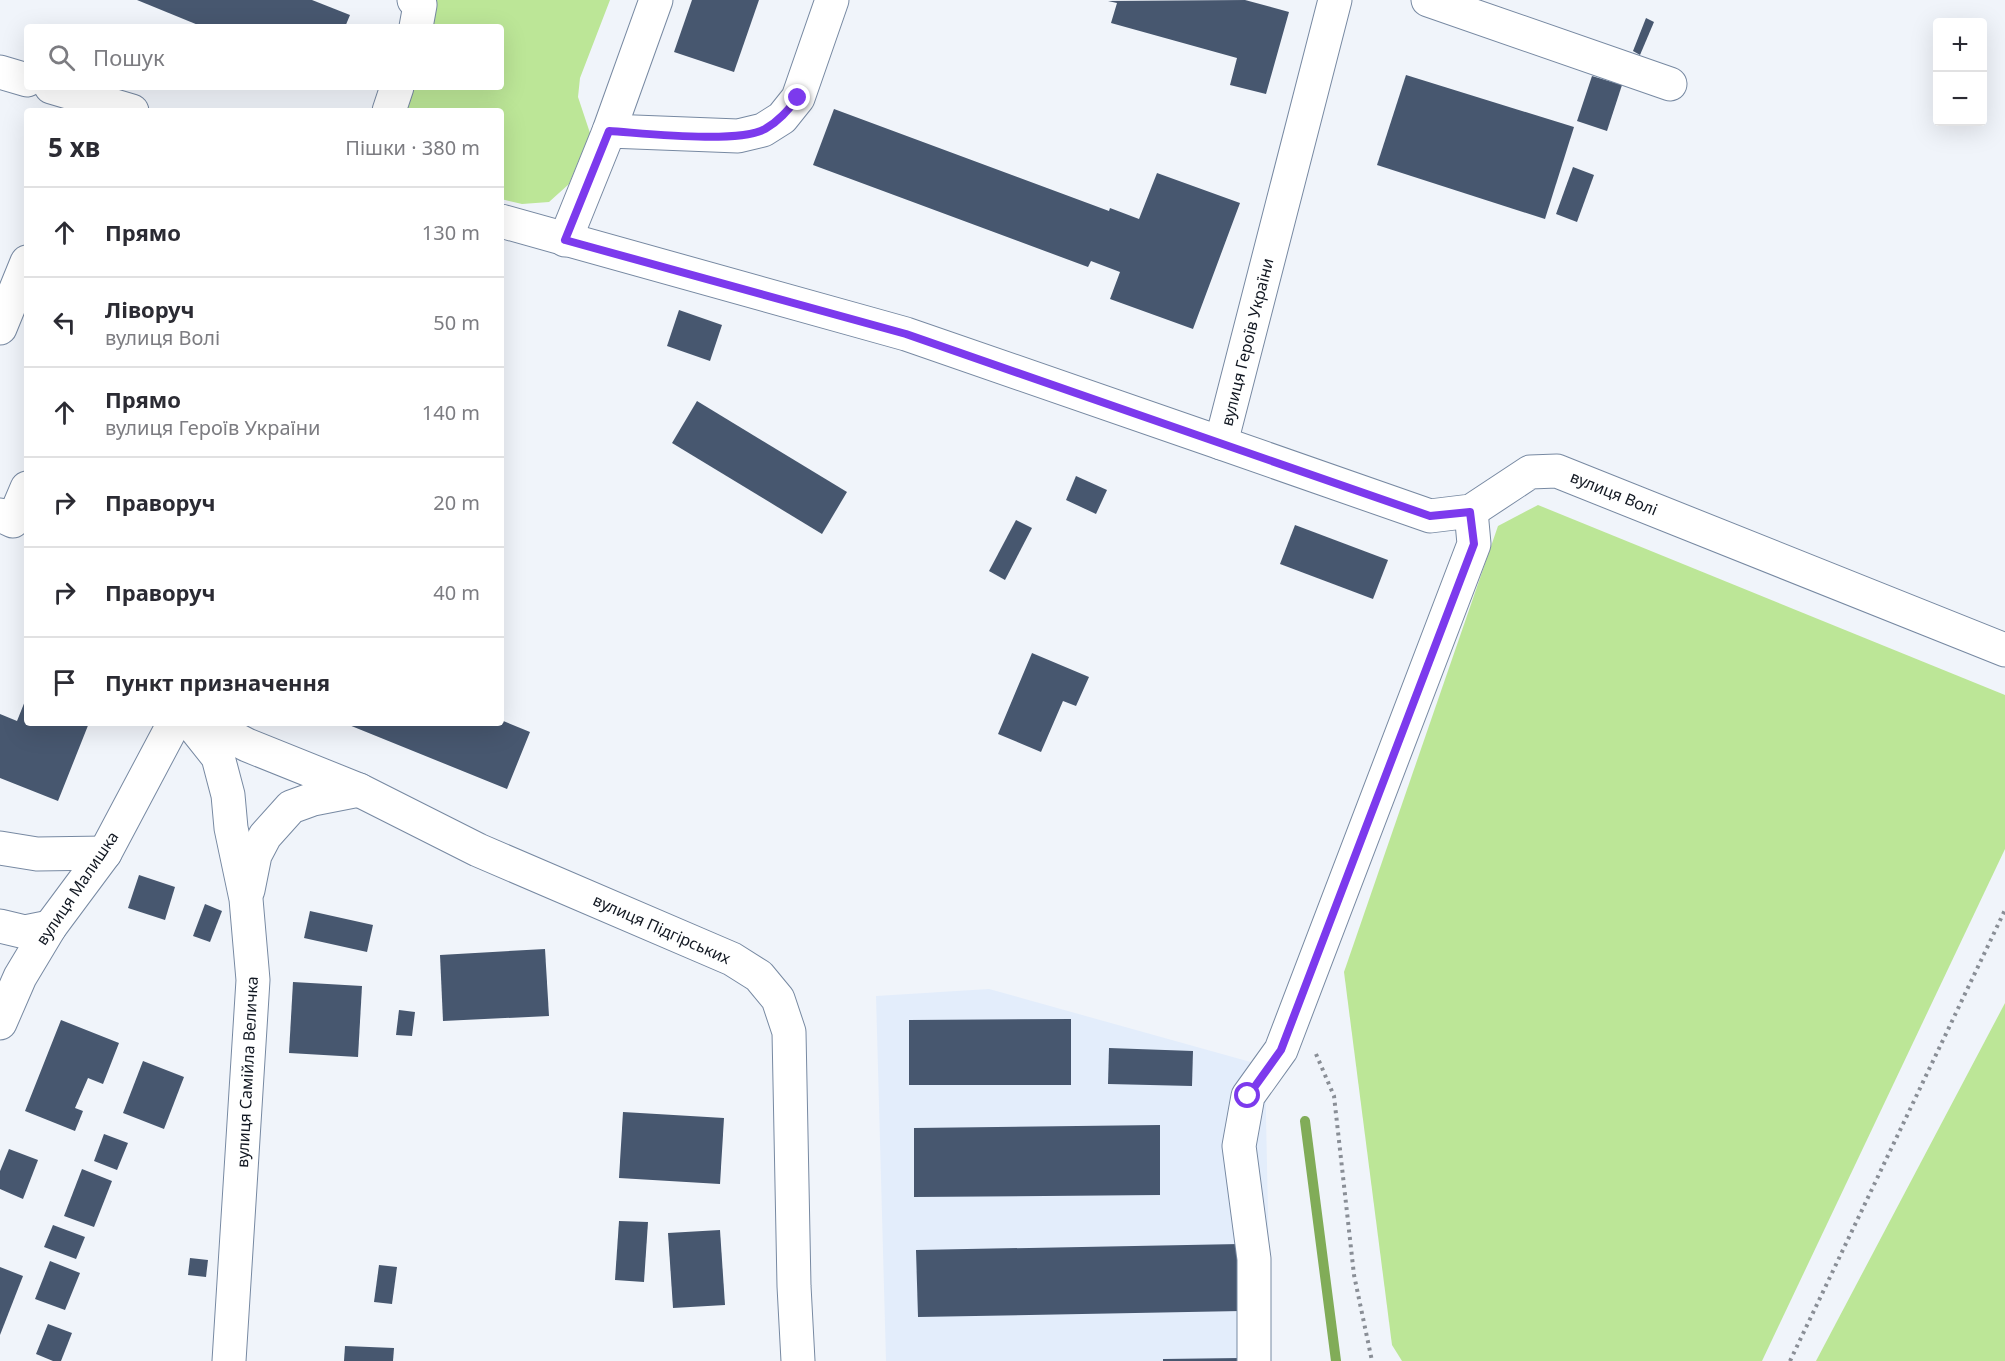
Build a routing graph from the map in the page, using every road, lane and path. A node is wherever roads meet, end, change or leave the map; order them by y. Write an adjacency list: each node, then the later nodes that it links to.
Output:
1 (414, 0): 6 (street)
2 (656, 0): 15 (street)
3 (832, 0): 15 (street)
4 (1335, 0): 20 (street, вулиця Героїв України)
5 (1428, 0): 9 (street)
6 (417, 24)
7 (0, 72): 8 (street)
8 (24, 79)
9 (1670, 84)
10 (58, 90): 12 (street)
11 (395, 90): 14 (street)
12 (92, 105): 13 (street)
13 (112, 108)
14 (390, 108)
15 (609, 131): 17 (street)
16 (504, 222): 17 (street, вулиця Героїв України)
17 (565, 240): 20 (street, вулиця Героїв України)
18 (24, 273): 19 (street)
19 (11, 322)
20 (1221, 443): 22 (street, вулиця Волі)
21 (24, 495): 23 (street)
22 (1470, 512): 24 (street, вулиця Волі); 39 (street)
23 (0, 515)
24 (2005, 650)
25 (172, 726): 30 (street, вулиця Малишка)
26 (193, 726): 31 (street, вулиця Самійла Величка)
27 (211, 726): 28 (street, вулиця Підгірських)
28 (359, 790): 31 (street); 38 (street, вулиця Підгірських)
29 (0, 848): 30 (street)
30 (105, 853): 34 (street, вулиця Малишка)
31 (246, 899): 37 (street, вулиця Самійла Величка)
32 (2005, 910): 41 (path)
33 (0, 926): 34 (street)
34 (50, 927): 35 (street, вулиця Малишка)
35 (0, 1023)
36 (1314, 1048): 40 (path)
37 (229, 1361)
38 (798, 1361)
39 (1254, 1361)
40 (1372, 1361)
41 (1790, 1361)

